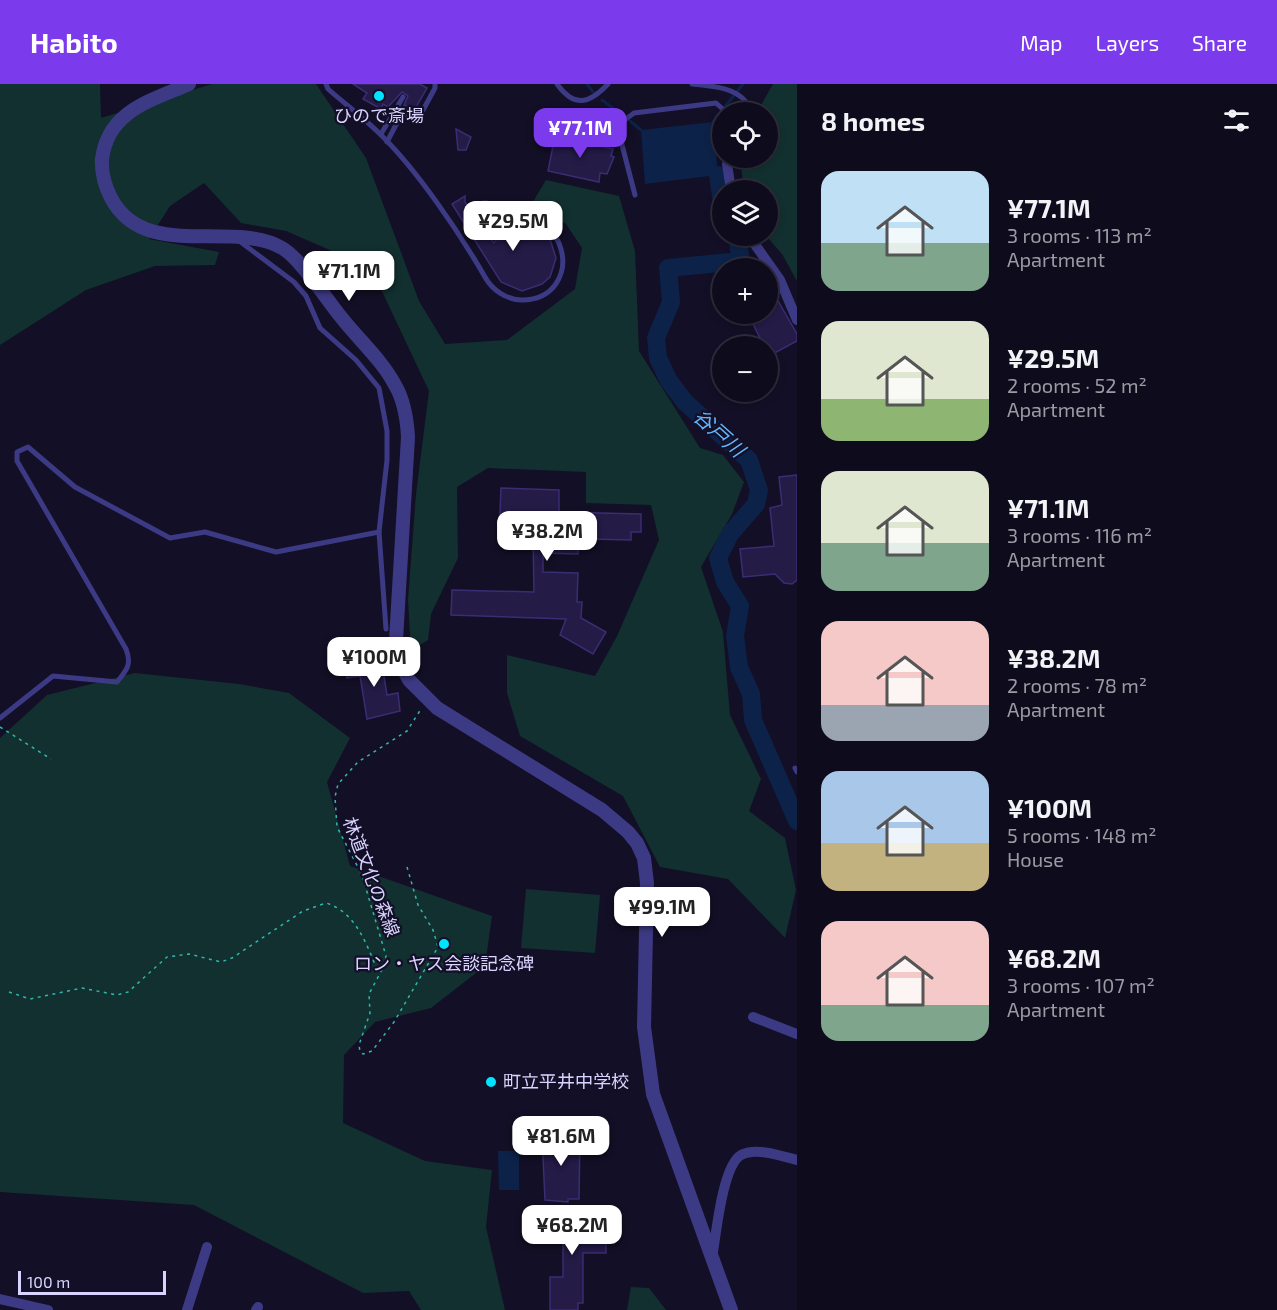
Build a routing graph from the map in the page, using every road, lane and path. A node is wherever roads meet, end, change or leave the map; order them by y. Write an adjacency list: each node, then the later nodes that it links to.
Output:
1 (189, 84): 14 (street)
2 (326, 84): 10 (lane)
3 (435, 84): 11 (lane)
4 (557, 84): 5 (lane)
5 (608, 84)
6 (692, 84): 8 (lane)
7 (403, 97): 10 (lane)
8 (746, 102)
9 (712, 103): 12 (lane)
10 (381, 134): 11 (lane)
11 (387, 142): 13 (lane)
12 (635, 195)
13 (517, 220): 13 (lane)
14 (234, 238): 17 (lane); 19 (street)
15 (756, 246): 16 (street)
16 (797, 320)
17 (379, 532): 18 (lane); 20 (lane)
18 (386, 629)
19 (427, 700): 24 (path, 林道文化の森線); 30 (street)
20 (0, 718)
21 (0, 727): 22 (path)
22 (51, 759)
23 (407, 867): 24 (path, 林道文化の森線)
24 (379, 973): 25 (path)
25 (9, 992)
26 (753, 1017): 27 (street)
27 (797, 1034)
28 (797, 1160): 30 (street)
29 (207, 1247): 33 (street)
30 (712, 1259): 34 (street)
31 (0, 1299): 32 (street)
32 (48, 1310)
33 (187, 1310)
34 (731, 1310)

